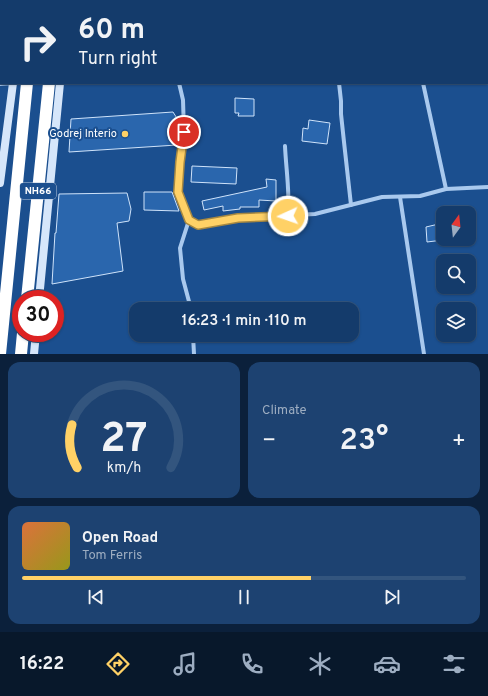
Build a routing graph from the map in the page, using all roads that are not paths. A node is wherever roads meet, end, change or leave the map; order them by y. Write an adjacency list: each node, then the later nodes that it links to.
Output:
1 (13, 84): 11 (street)
2 (27, 84): 9 (highway, NH66)
3 (49, 84): 10 (highway, NH66)
4 (60, 84): 19 (street)
5 (179, 84): 17 (street)
6 (339, 84): 15 (street)
7 (423, 84): 13 (street)
8 (285, 146): 16 (street)
9 (18, 173): 10 (highway); 24 (highway, NH66)
10 (39, 175): 18 (highway, NH66)
11 (0, 182)
12 (488, 187): 13 (street)
13 (446, 189): 14 (street)
14 (400, 197): 15 (street); 28 (street)
15 (351, 205): 16 (street)
16 (288, 216): 17 (street)
17 (189, 220): 20 (street)
18 (28, 290)
19 (40, 290)
20 (189, 302)
21 (22, 342): 25 (highway)
22 (35, 342): 26 (street)
23 (194, 342): 27 (street)
24 (0, 354)
25 (21, 354)
26 (34, 354)
27 (194, 354)
28 (424, 354)

